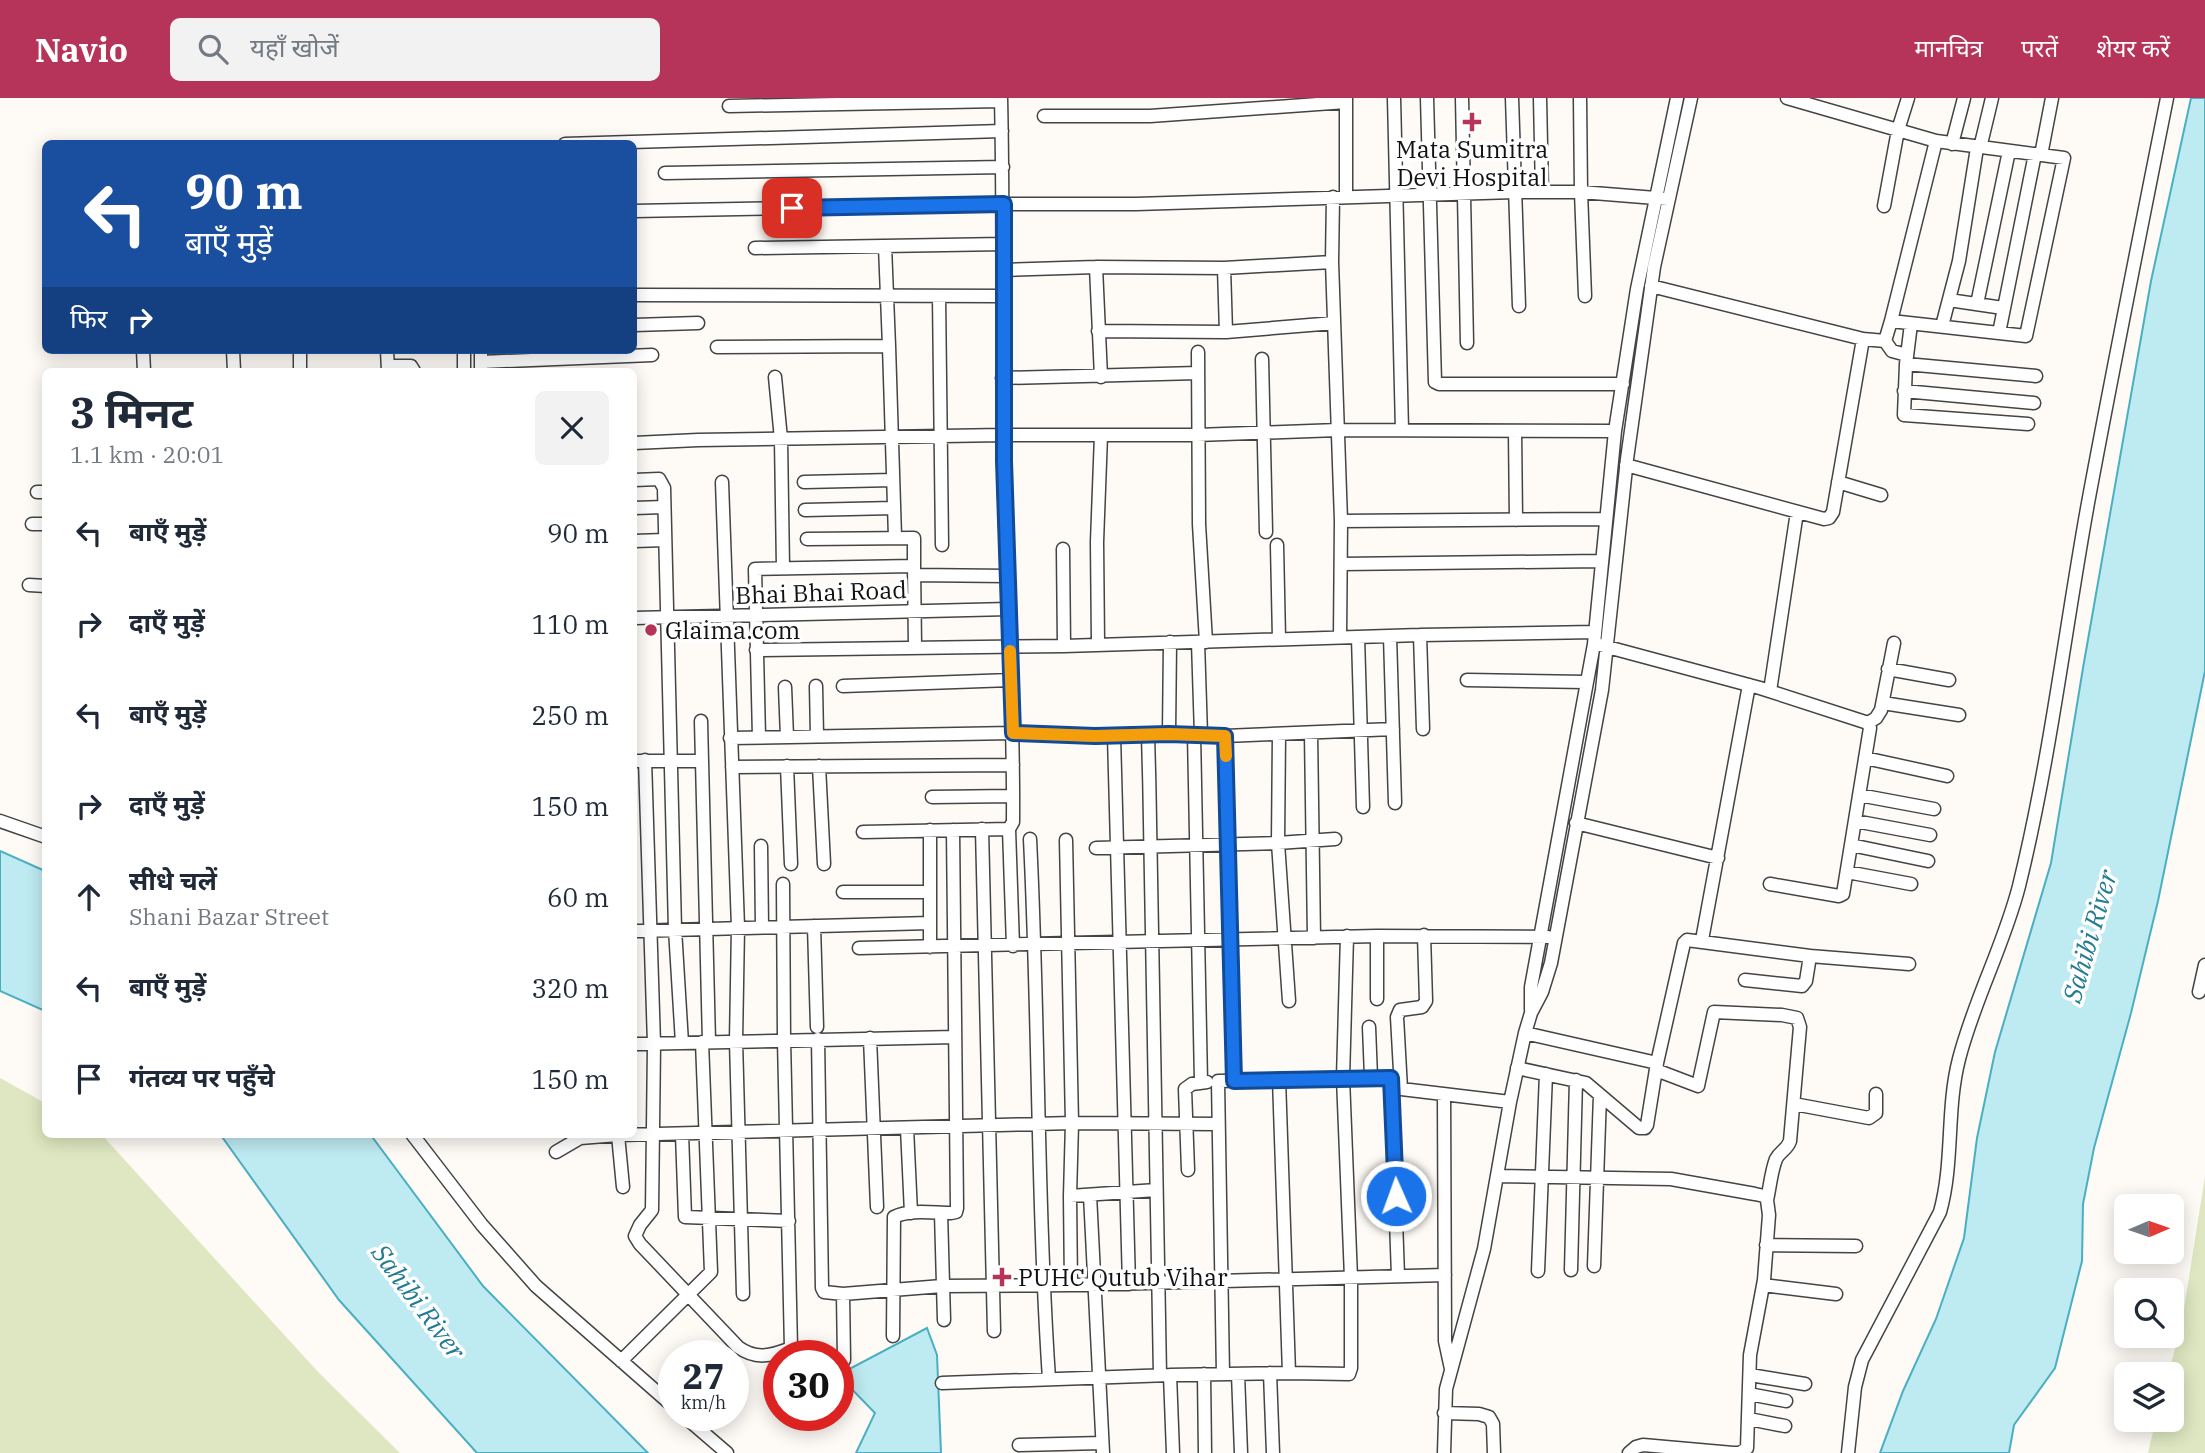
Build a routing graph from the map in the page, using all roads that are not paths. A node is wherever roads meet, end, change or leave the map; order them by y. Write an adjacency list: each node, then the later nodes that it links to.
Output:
1 (1394, 98): 33 (street)
2 (1427, 98): 32 (street)
3 (1462, 98): 34 (street)
4 (1512, 98): 29 (street)
5 (1540, 98): 30 (street)
6 (1580, 98): 31 (street)
7 (1677, 98): 36 (street)
8 (1691, 98): 36 (street)
9 (1787, 98): 19 (street)
10 (1908, 98): 19 (street)
11 (1964, 98): 23 (street)
12 (1992, 98): 24 (street)
13 (2052, 98): 26 (street)
14 (2167, 98): 387 (street)
15 (1001, 100): 17 (street); 20 (street)
16 (1346, 100): 18 (street); 35 (street)
17 (729, 106)
18 (1044, 116)
19 (1898, 130): 21 (street); 38 (street)
20 (1002, 131): 22 (street); 27 (street)
21 (1936, 141): 23 (street); 57 (street)
22 (637, 142)
23 (1952, 144): 24 (street)
24 (1978, 148): 25 (street); 53 (street)
25 (2008, 151): 26 (street); 54 (street)
26 (2038, 154): 56 (street); 65 (street)
27 (1003, 167): 28 (street); 37 (street)
28 (665, 173)
29 (1514, 191): 30 (street); 34 (street); 55 (street)
30 (1542, 192): 31 (street)
31 (1581, 192): 36 (street); 52 (street)
32 (1430, 193): 33 (street); 34 (street); 84 (street)
33 (1397, 194): 35 (street); 89 (street)
34 (1465, 194): 68 (street)
35 (1340, 197): 37 (street); 43 (street)
36 (1663, 198): 47 (street); 84 (street)
37 (1004, 204): 39 (street); 40 (street)
38 (1884, 206)
39 (637, 212)
40 (1004, 244): 41 (street); 46 (street)
41 (885, 246): 42 (street); 49 (street)
42 (755, 248)
43 (1332, 262): 45 (street); 59 (street)
44 (1096, 267): 45 (street); 46 (street); 63 (street)
45 (1224, 268): 64 (street)
46 (1003, 270): 51 (street)
47 (1651, 286): 66 (street); 100 (street)
48 (637, 295): 49 (street)
49 (888, 296): 50 (street); 69 (street)
50 (939, 296): 51 (street); 96 (street)
51 (1003, 296): 83 (street)
52 (1586, 296)
53 (1949, 300): 54 (street); 62 (street)
54 (1977, 304): 56 (street)
55 (1519, 306)
56 (2003, 308): 65 (street)
57 (1891, 321): 60 (street); 67 (street)
58 (698, 323): 61 (street)
59 (1334, 323): 64 (street); 88 (street)
60 (1911, 324): 62 (street); 75 (street)
61 (637, 326)
62 (1942, 326): 65 (street)
63 (1098, 331): 64 (street); 82 (street)
64 (1226, 332)
65 (1998, 333)
66 (1863, 339): 67 (street); 105 (street)
67 (1885, 341): 75 (street)
68 (1467, 343)
69 (889, 346): 70 (street); 97 (street)
70 (718, 347)
71 (1198, 352): 79 (street)
72 (609, 354): 73 (street); 76 (street)
73 (652, 355)
74 (1262, 359): 92 (street)
75 (1906, 360): 80 (street); 85 (street)
76 (481, 361)
77 (388, 368): 78 (street)
78 (412, 368)
79 (1198, 373): 82 (street); 95 (street)
80 (2036, 376)
81 (775, 377): 98 (street)
82 (1101, 377): 83 (street)
83 (1002, 378): 93 (street)
84 (1623, 384): 91 (street)
85 (1904, 391): 86 (street); 87 (street)
86 (2034, 403)
87 (2028, 424)
88 (1338, 430): 89 (street); 92 (street); 114 (street)
89 (1402, 430): 90 (street)
90 (1515, 431): 91 (street); 113 (street)
91 (1615, 431): 112 (street)
92 (1265, 433): 95 (street); 117 (street)
93 (1003, 435): 94 (street); 96 (street); 129 (street)
94 (1101, 435): 95 (street); 147 (street)
95 (1197, 435): 145 (street)
96 (940, 436): 97 (street); 122 (street)
97 (891, 437): 98 (street); 102 (street)
98 (780, 439): 99 (street); 127 (street)
99 (637, 443)
100 (1626, 465): 111 (street); 143 (street)
101 (637, 480): 107 (street)
102 (893, 480): 104 (street); 109 (street)
103 (722, 482): 135 (street)
104 (804, 482)
105 (1838, 482): 106 (street); 111 (street)
106 (1881, 495)
107 (664, 507): 108 (street); 120 (street)
108 (637, 508)
109 (894, 508): 110 (street); 118 (street)
110 (805, 510)
111 (1797, 512): 161 (street)
112 (1606, 519): 113 (street); 125 (street)
113 (1517, 520): 114 (street)
114 (1341, 521): 126 (street)
115 (32, 524): 116 (street)
116 (42, 524)
117 (1266, 532)
118 (895, 537): 119 (street); 128 (street)
119 (807, 539)
120 (665, 540): 121 (street); 136 (street)
121 (637, 541)
122 (942, 545)
123 (1278, 545): 142 (street)
124 (1063, 549): 149 (street)
125 (1600, 561): 126 (street); 143 (street)
126 (1341, 564): 140 (street)
127 (783, 568): 128 (street); 134 (street)
128 (914, 571): 129 (street); 133 (street)
129 (1008, 576): 132 (street)
130 (29, 586): 131 (street)
131 (42, 586)
132 (1009, 609): 133 (street, Bhai Bhai Road); 148 (street)
133 (916, 610): 134 (street, Bhai Bhai Road); 150 (street)
134 (756, 615): 135 (street, Bhai Bhai Road); 151 (street)
135 (727, 616): 136 (street, Bhai Bhai Road); 180 (street)
136 (667, 617): 137 (street, Bhai Bhai Road); 183 (street)
137 (637, 618)
138 (1420, 635): 139 (street); 143 (street); 167 (street)
139 (1390, 636): 141 (street); 166 (street)
140 (1340, 637): 141 (street); 142 (street)
141 (1358, 637): 168 (street)
142 (1279, 639): 145 (street)
143 (1599, 641): 156 (street); 157 (street); 198 (street)
144 (1170, 642): 145 (street); 147 (street); 171 (street)
145 (1202, 642): 174 (street)
146 (1894, 643): 152 (street)
147 (1098, 644): 149 (street)
148 (1009, 646): 149 (street); 150 (street); 153 (street)
149 (1064, 646)
150 (915, 647): 151 (street)
151 (756, 650): 178 (street)
152 (1888, 669): 155 (street); 162 (street)
153 (1011, 680): 159 (street); 169 (street)
154 (1467, 680): 156 (street)
155 (1949, 680)
156 (1586, 682): 240 (street)
157 (1749, 685): 161 (street); 218 (street)
158 (817, 686): 175 (street)
159 (843, 686)
160 (785, 687): 179 (street)
161 (1770, 691): 165 (street)
162 (1883, 703): 163 (street); 165 (street)
163 (1959, 715)
164 (701, 721): 184 (street)
165 (1868, 723): 181 (street)
166 (1393, 729): 168 (street); 193 (street)
167 (1423, 729)
168 (1360, 731): 170 (street); 194 (street)
169 (1013, 733): 175 (street); 176 (street); 185 (street)
170 (1311, 733): 172 (street); 209 (street)
171 (1169, 734): 173 (street); 174 (street)
172 (1279, 734): 177 (street); 210 (street)
173 (1148, 735): 176 (street); 217 (street)
174 (1197, 735): 177 (street); 211 (street)
175 (817, 736): 179 (street)
176 (1114, 736): 216 (street)
177 (1225, 736): 212 (street)
178 (759, 737): 179 (street); 180 (street)
179 (787, 737)
180 (730, 738): 188 (street)
181 (1865, 758): 189 (street); 190 (street)
182 (639, 760): 183 (street); 235 (street)
183 (671, 761): 184 (street); 234 (street)
184 (702, 761): 233 (street)
185 (1013, 765): 187 (street); 191 (street)
186 (787, 766): 187 (street); 188 (street); 220 (street)
187 (819, 766): 221 (street)
188 (732, 767): 231 (street)
189 (1947, 776)
190 (1859, 795): 195 (street); 197 (street)
191 (1012, 796): 192 (street); 200 (street)
192 (932, 797)
193 (1395, 803)
194 (1363, 807)
195 (1934, 810)
196 (0, 821): 205 (street)
197 (1855, 821): 204 (street); 213 (street)
198 (1576, 823): 218 (street); 243 (street)
199 (982, 829): 200 (street); 202 (street); 251 (street)
200 (1009, 829): 252 (street)
201 (930, 830): 202 (street); 203 (street); 227 (street)
202 (953, 830): 254 (street)
203 (863, 832)
204 (1930, 835)
205 (42, 836)
206 (1030, 839): 250 (street)
207 (1335, 839): 209 (street)
208 (1066, 840): 249 (street)
209 (1311, 841): 210 (street); 241 (street)
210 (1278, 843): 212 (street); 242 (street)
211 (1196, 844): 212 (street); 217 (street); 246 (street)
212 (1228, 845): 244 (street)
213 (1851, 845): 219 (street); 222 (street)
214 (761, 846): 232 (street)
215 (1096, 848): 216 (street)
216 (1118, 848): 217 (street); 248 (street)
217 (1151, 848): 247 (street)
218 (1718, 858): 245 (street)
219 (1928, 861)
220 (791, 864)
221 (824, 864)
222 (1847, 872): 224 (street); 225 (street)
223 (783, 884): 229 (street)
224 (1770, 884)
225 (1912, 884)
226 (843, 892): 227 (street)
227 (930, 892): 228 (street)
228 (930, 923): 230 (street); 253 (street)
229 (783, 926): 230 (street); 232 (street); 269 (street)
230 (814, 926): 265 (street)
231 (738, 927): 232 (street); 233 (street); 270 (street)
232 (762, 927)
233 (705, 928): 234 (street); 271 (street)
234 (675, 929): 235 (street); 272 (street)
235 (649, 930): 236 (street); 274 (street)
236 (637, 931)
237 (1424, 935): 239 (street); 240 (street); 285 (street)
238 (1348, 936): 239 (street); 241 (street); 279 (street)
239 (1377, 936): 261 (street)
240 (1541, 936): 243 (street); 263 (street)
241 (1314, 938): 242 (street)
242 (1286, 939): 244 (street); 262 (street)
243 (1555, 939): 263 (street)
244 (1231, 940): 246 (street); 283 (street)
245 (1702, 940): 256 (street); 275 (street)
246 (1199, 941): 247 (street); 284 (street)
247 (1153, 942): 248 (street); 293 (street)
248 (1119, 943): 249 (street); 292 (street)
249 (1069, 944): 250 (street); 291 (street)
250 (1035, 945): 252 (street); 296 (street)
251 (986, 946): 252 (street); 254 (street); 295 (street)
252 (1013, 946)
253 (930, 947): 254 (street); 255 (street)
254 (954, 947): 267 (street)
255 (859, 948)
256 (1810, 956): 257 (street); 259 (street)
257 (1909, 964)
258 (2205, 965): 260 (street)
259 (1745, 980)
260 (2199, 992)
261 (1377, 999)
262 (1289, 1001)
263 (1531, 1013): 266 (street)
264 (1369, 1027): 278 (street)
265 (817, 1033): 268 (street); 269 (street); 301 (street)
266 (1525, 1033): 275 (street); 276 (street)
267 (955, 1037): 268 (street); 298 (street)
268 (870, 1038): 300 (street)
269 (784, 1040): 270 (street); 302 (street)
270 (737, 1041): 271 (street); 303 (street)
271 (706, 1042): 272 (street); 304 (street)
272 (682, 1043): 274 (street)
273 (637, 1044): 274 (street)
274 (654, 1044): 307 (street)
275 (1657, 1067): 288 (street); 290 (street)
276 (1517, 1069): 277 (street); 289 (street)
277 (1546, 1074): 281 (street); 316 (street)
278 (1371, 1077): 279 (street); 285 (street)
279 (1343, 1078): 280 (street); 336 (street)
280 (1279, 1079): 283 (street); 337 (street)
281 (1576, 1080): 288 (street); 314 (street)
282 (1218, 1081): 283 (street); 284 (street); 294 (street)
283 (1234, 1081)
284 (1202, 1082): 297 (street)
285 (1397, 1089): 286 (street); 335 (street)
286 (1444, 1094): 289 (street); 334 (street)
287 (1876, 1094): 290 (street)
288 (1600, 1095): 315 (street)
289 (1510, 1102): 313 (street)
290 (1794, 1104): 322 (street)
291 (1072, 1123): 292 (street); 296 (street); 321 (street)
292 (1123, 1124): 293 (street); 319 (street)
293 (1158, 1124): 297 (street); 318 (street)
294 (1217, 1124): 297 (street); 338 (street)
295 (989, 1125): 296 (street); 298 (street); 346 (street)
296 (1040, 1125): 345 (street)
297 (1185, 1125): 312 (street)
298 (956, 1127): 299 (street); 325 (street)
299 (907, 1128): 300 (street); 324 (street)
300 (873, 1129): 301 (street); 323 (street)
301 (821, 1130): 302 (street); 349 (street)
302 (787, 1131): 303 (street); 328 (street)
303 (739, 1132): 304 (street); 327 (street)
304 (705, 1133): 305 (street); 326 (street)
305 (682, 1134): 307 (street); 326 (street)
306 (637, 1135): 307 (street)
307 (652, 1135): 351 (street)
308 (415, 1138): 356 (street)
309 (573, 1138): 311 (street)
310 (621, 1138): 317 (street)
311 (556, 1152)
312 (1188, 1170)
313 (1497, 1176): 316 (street); 357 (street)
314 (1573, 1178): 315 (street); 316 (street); 332 (street)
315 (1598, 1178): 322 (street); 331 (street)
316 (1542, 1179): 333 (street)
317 (623, 1188)
318 (1156, 1190): 319 (street); 339 (street)
319 (1125, 1193): 320 (street); 341 (street)
320 (1090, 1195): 321 (street); 340 (street)
321 (1070, 1196): 342 (street)
322 (1767, 1200): 329 (street)
323 (877, 1207)
324 (911, 1213): 325 (street); 347 (street)
325 (941, 1213): 344 (street)
326 (708, 1220): 327 (street); 351 (street)
327 (741, 1220): 328 (street); 348 (street)
328 (789, 1222): 351 (street)
329 (1766, 1245): 330 (street); 343 (street)
330 (1856, 1247)
331 (1594, 1266)
332 (1571, 1270)
333 (1538, 1271)
334 (1445, 1275): 335 (street); 357 (street)
335 (1398, 1276): 336 (street)
336 (1351, 1278): 337 (street); 359 (street)
337 (1285, 1280): 338 (street); 359 (street)
338 (1223, 1281): 339 (street); 361 (street)
339 (1158, 1282): 341 (street); 363 (street)
340 (1096, 1284): 341 (street); 342 (street); 365 (street)
341 (1129, 1284)
342 (1071, 1285): 345 (street)
343 (1763, 1285): 350 (street); 364 (street)
344 (942, 1286): 346 (street); 347 (street); 352 (street)
345 (1043, 1286): 346 (street); 366 (street)
346 (994, 1287): 353 (street)
347 (893, 1289): 349 (street); 354 (street)
348 (743, 1294)
349 (843, 1294): 355 (street)
350 (1836, 1294)
351 (691, 1295): 356 (street)
352 (944, 1320)
353 (994, 1331)
354 (893, 1336)
355 (844, 1340)
356 (621, 1361): 369 (street)
357 (1451, 1370): 372 (street)
358 (1270, 1373): 359 (street); 362 (street); 382 (street)
359 (1289, 1373)
360 (1204, 1374): 361 (street); 363 (street); 380 (street)
361 (1223, 1374): 362 (street)
362 (1238, 1374): 381 (street)
363 (1165, 1375): 365 (street); 379 (street)
364 (1750, 1375): 368 (street); 370 (street)
365 (1100, 1377): 366 (street); 377 (street)
366 (1049, 1379): 367 (street)
367 (942, 1383)
368 (1805, 1384)
369 (658, 1393)
370 (1749, 1394): 371 (street); 373 (street)
371 (1786, 1401)
372 (1444, 1413): 383 (street); 384 (street)
373 (1749, 1419): 374 (street); 386 (street)
374 (1785, 1426)
375 (701, 1431): 378 (street)
376 (1019, 1445): 377 (street)
377 (1103, 1448)
378 (727, 1453)
379 (1172, 1453)
380 (1205, 1453)
381 (1241, 1453)
382 (1273, 1453)
383 (1444, 1453)
384 (1494, 1453)
385 (1629, 1453): 386 (street)
386 (1740, 1453)
387 (1848, 1453)

